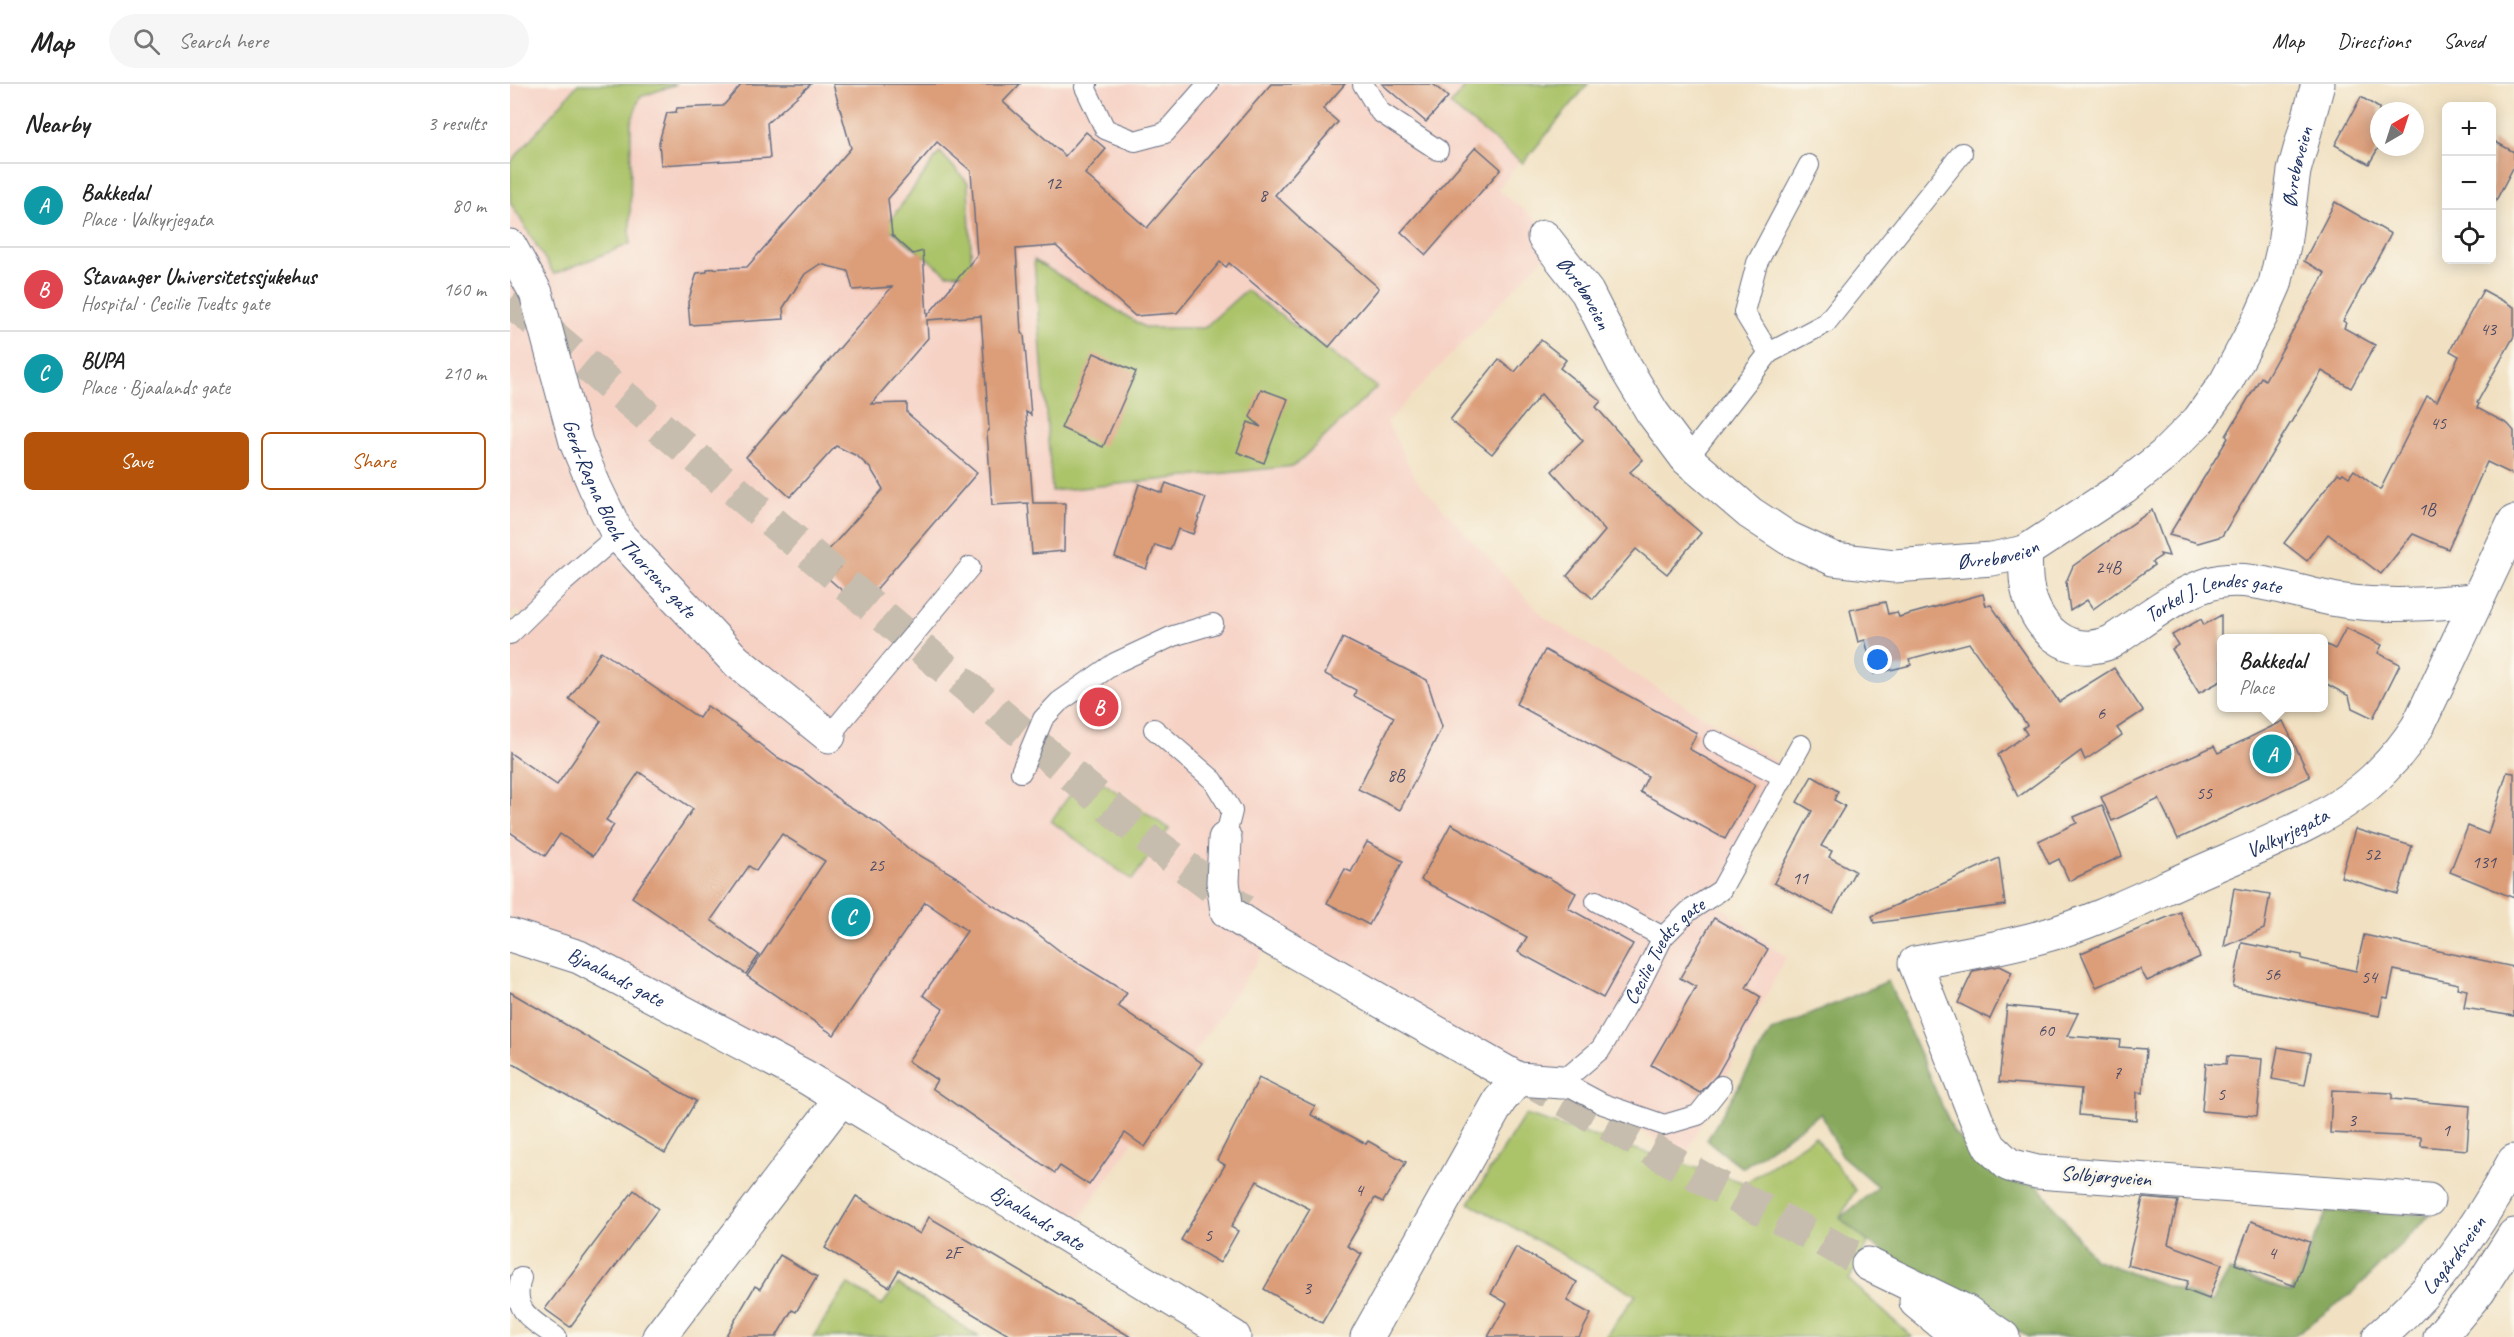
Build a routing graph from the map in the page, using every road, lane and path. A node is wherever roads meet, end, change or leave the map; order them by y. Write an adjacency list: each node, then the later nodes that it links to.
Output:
1 (1087, 84): 2 (lane)
2 (1208, 84)
3 (1363, 84): 5 (lane)
4 (2318, 84): 14 (street, Øvrebøveien)
5 (1438, 150)
6 (1962, 153): 10 (lane)
7 (1809, 165): 10 (lane)
8 (1544, 237): 11 (street, Øvrebøveien)
9 (510, 246): 13 (street, Gerd-Ragna Bloch Thorsens gate)
10 (1769, 353): 11 (lane)
11 (1687, 459): 14 (street, Øvrebøveien)
12 (2514, 522): 16 (street, Valkyrjegata)
13 (618, 535): 18 (lane); 20 (street, Gerd-Ragna Bloch Thorsens gate)
14 (2025, 552): 16 (street, Torkel J. Lendes gate)
15 (970, 567): 20 (lane)
16 (2475, 600): 29 (street, Valkyrjegata)
17 (1213, 624): 23 (lane)
18 (510, 634)
19 (1154, 729): 25 (lane)
20 (829, 736)
21 (1714, 741): 24 (lane)
22 (1801, 745): 24 (lane, Cecilie Tvedts gate)
23 (1021, 772)
24 (1784, 777): 28 (lane, Cecilie Tvedts gate)
25 (1225, 839): 30 (street)
26 (1596, 901): 28 (lane)
27 (510, 935): 33 (street, Bjaalands gate)
28 (1663, 937): 31 (lane, Cecilie Tvedts gate)
29 (1915, 963): 35 (street, Solbjørgveien)
30 (1518, 1079): 31 (street); 41 (street)
31 (1562, 1082): 32 (lane)
32 (1721, 1086)
33 (841, 1099): 39 (street); 40 (street, Bjaalands gate)
34 (2514, 1161): 44 (street, Lagårdsveien)
35 (2428, 1200)
36 (2514, 1235): 45 (street, Lagårdsveien)
37 (521, 1278): 38 (lane)
38 (556, 1337)
39 (659, 1337)
40 (1234, 1337)
41 (1367, 1337)
42 (1959, 1337): 43 (street)
43 (2003, 1337)
44 (2379, 1337)
45 (2440, 1337)

